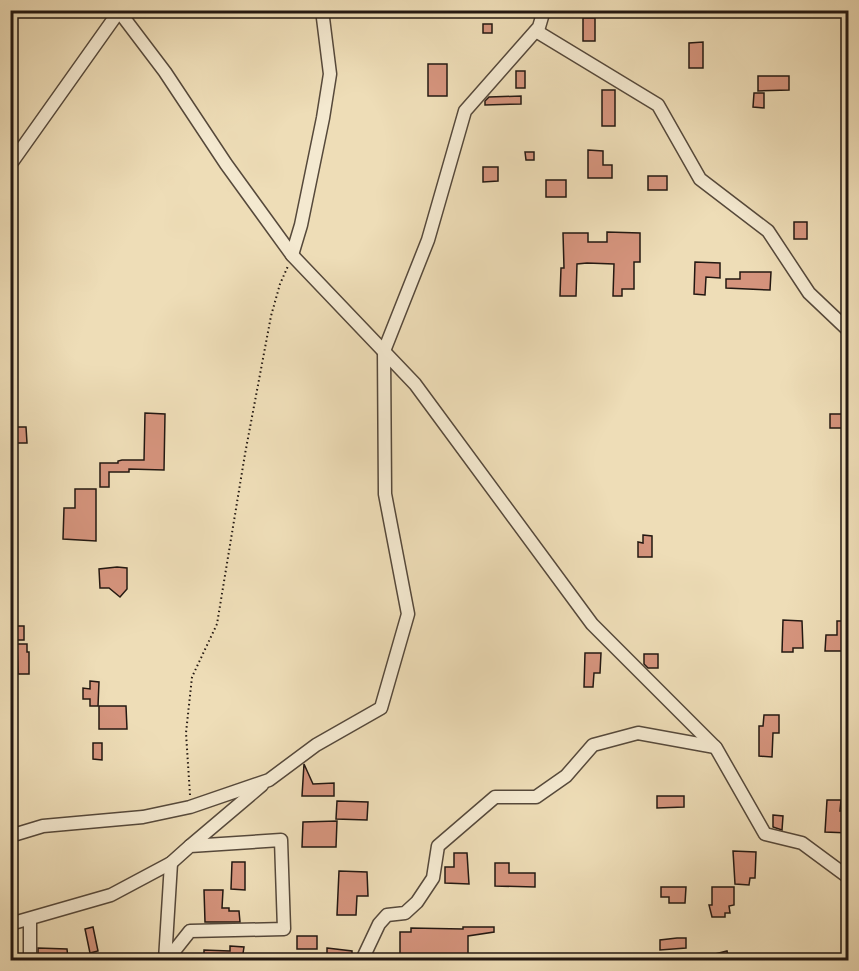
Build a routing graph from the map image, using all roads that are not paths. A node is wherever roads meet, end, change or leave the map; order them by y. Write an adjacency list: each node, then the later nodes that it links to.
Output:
1 (322, 10): 6 (street)
2 (544, 10): 4 (street)
3 (119, 11): 5 (street); 6 (street)
4 (536, 31): 7 (street); 8 (street)
5 (10, 165)
6 (291, 255): 8 (street)
7 (849, 330)
8 (384, 351): 9 (street); 10 (street)
9 (716, 748): 14 (street); 19 (street)
10 (269, 780): 11 (street); 12 (street)
11 (10, 836)
12 (190, 846): 13 (street); 18 (street)
13 (171, 863): 15 (street); 18 (street)
14 (849, 877)
15 (30, 920): 16 (street); 17 (street)
16 (10, 924)
17 (30, 960)
18 (166, 960)
19 (362, 960)

